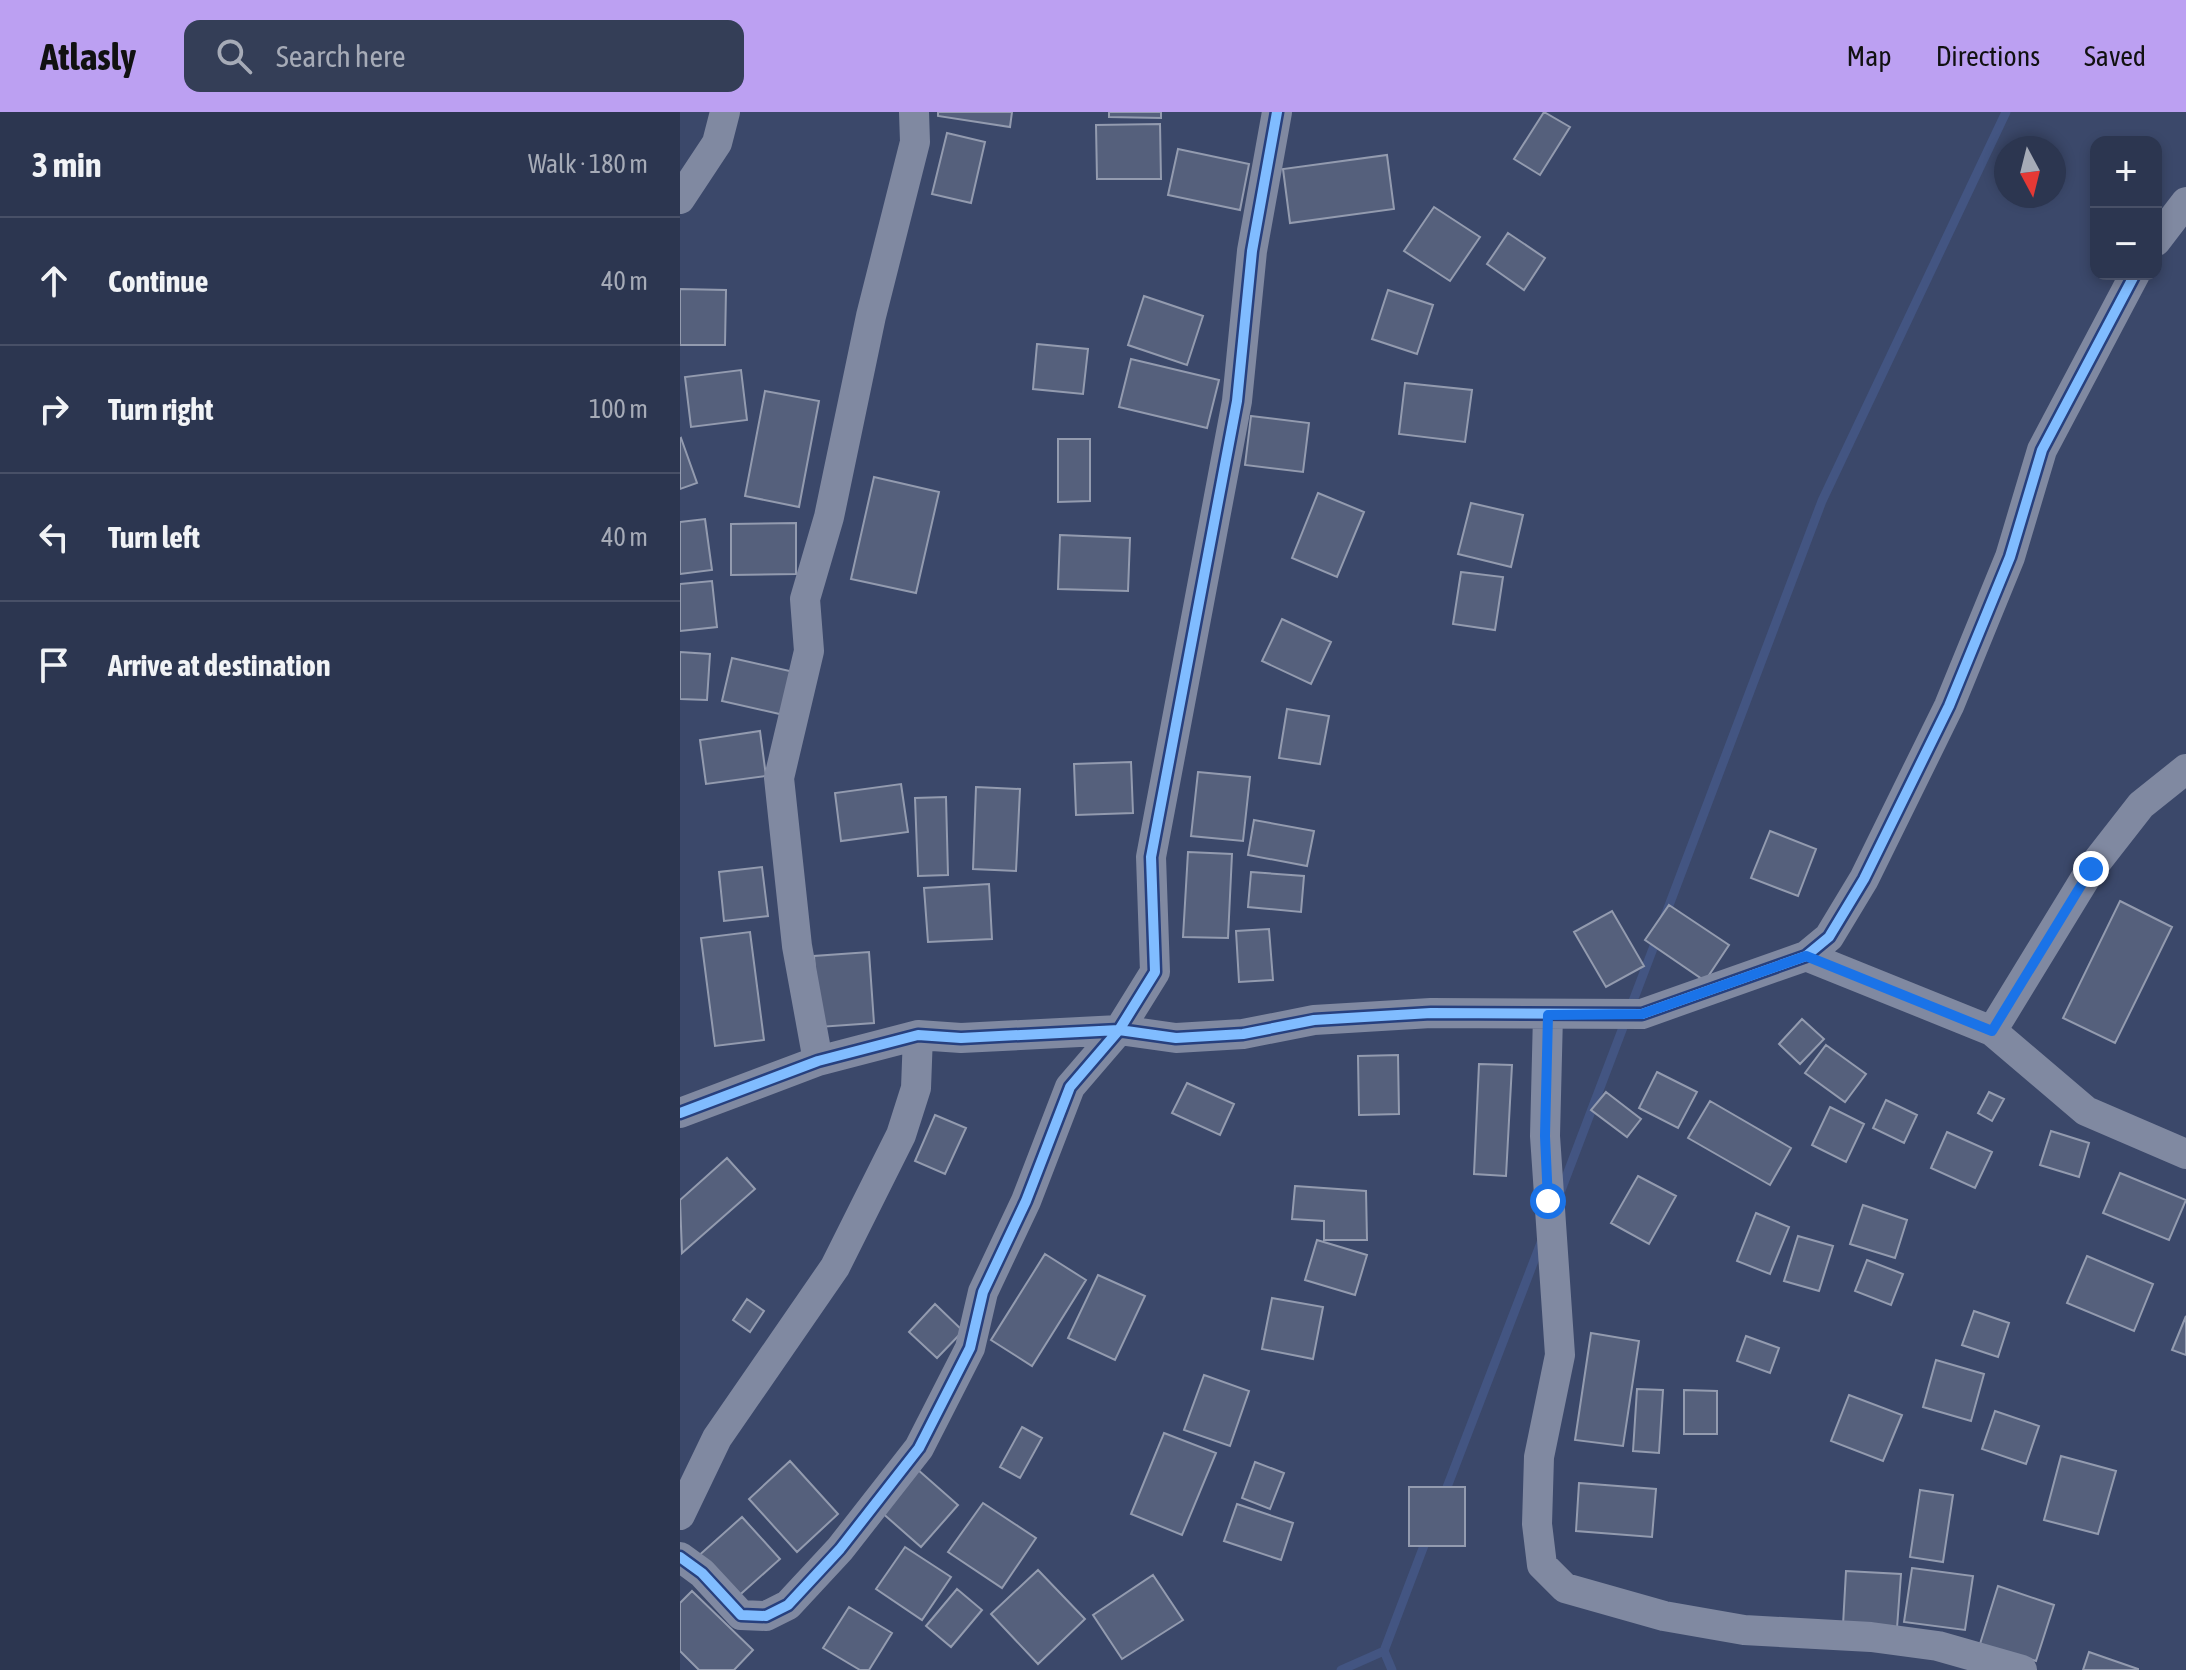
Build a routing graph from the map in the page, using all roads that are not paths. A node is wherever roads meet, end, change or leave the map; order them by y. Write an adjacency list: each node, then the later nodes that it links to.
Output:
1 (725, 112): 4 (street)
2 (914, 112): 14 (street)
3 (1277, 112): 11 (street)
4 (680, 199)
5 (2186, 202): 6 (street)
6 (2162, 233)
7 (2132, 280): 9 (street)
8 (2186, 769): 12 (street)
9 (1806, 956): 10 (street); 12 (street)
10 (1548, 1015): 11 (street); 19 (street)
11 (1119, 1030): 13 (street); 18 (street)
12 (1992, 1031): 16 (street)
13 (918, 1035): 14 (street); 17 (street)
14 (818, 1061): 15 (street)
15 (680, 1113)
16 (2186, 1154)
17 (680, 1515)
18 (680, 1557)
19 (2022, 1670)

